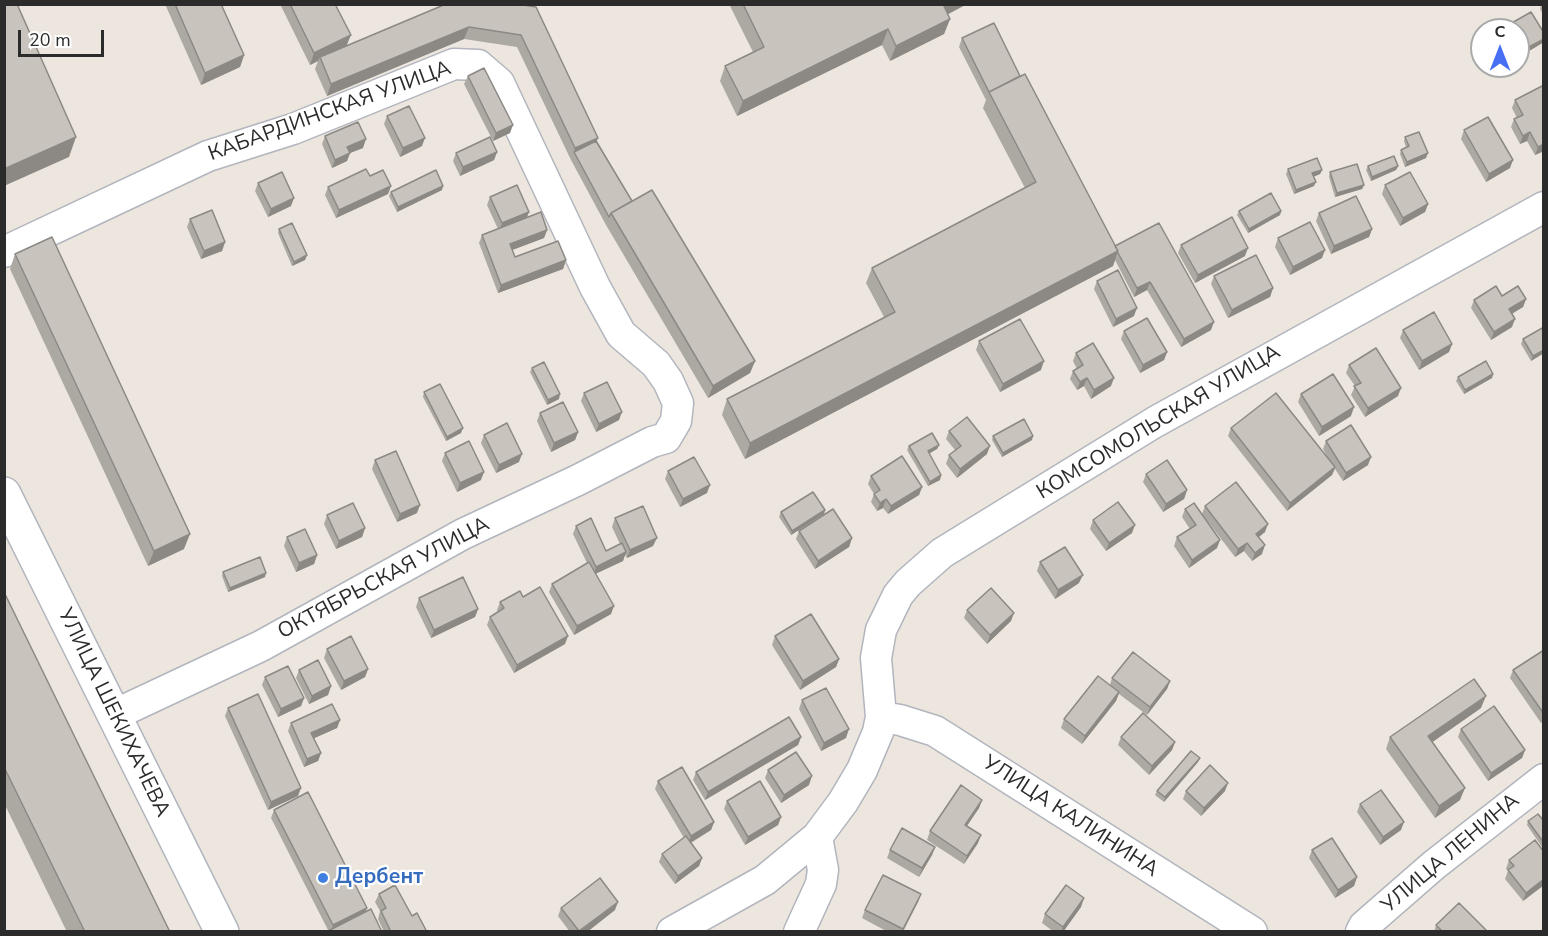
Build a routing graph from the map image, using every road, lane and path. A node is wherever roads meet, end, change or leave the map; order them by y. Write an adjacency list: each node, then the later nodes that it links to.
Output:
1 (1544, 207): 6 (street, КОМСОМОЛЬСКАЯ УЛИЦА)
2 (4, 252): 3 (street, КАБАРДИНСКАЯ УЛИЦА)
3 (652, 442): 5 (street, ОКТЯБРЬСКАЯ УЛИЦА)
4 (4, 494): 5 (street, УЛИЦА ШЕКИХАЧЕВА)
5 (114, 715): 9 (street, УЛИЦА ШЕКИХАЧЕВА)
6 (881, 717): 8 (street); 12 (street, УЛИЦА КАЛИНИНА)
7 (1544, 779): 13 (street, УЛИЦА ЛЕНИНА)
8 (817, 837): 10 (street); 11 (street)
9 (222, 932)
10 (672, 932)
11 (799, 932)
12 (1252, 932)
13 (1361, 932)

